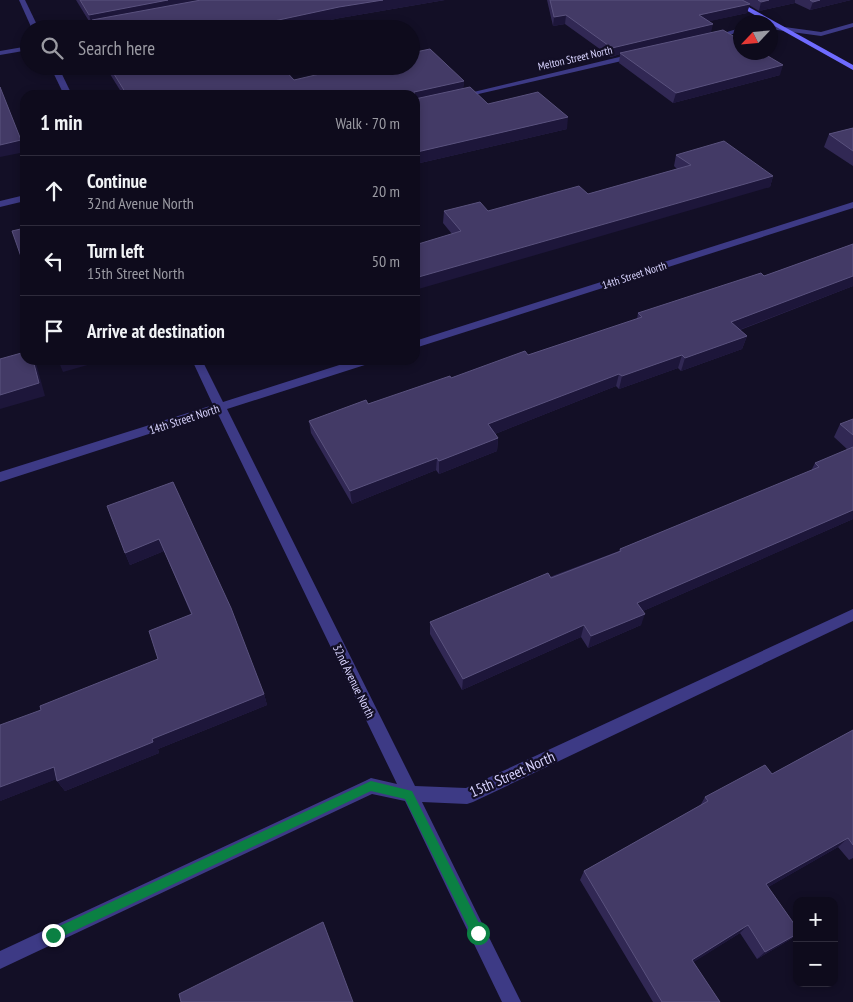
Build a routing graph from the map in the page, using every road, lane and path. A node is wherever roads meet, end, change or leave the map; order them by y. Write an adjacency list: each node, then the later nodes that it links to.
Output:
1 (22, 0): 3 (street)
2 (731, 0): 5 (street)
3 (32, 20)
4 (853, 25): 5 (street)
5 (781, 27): 11 (street)
6 (733, 32): 7 (street)
7 (702, 39)
8 (20, 50): 9 (street)
9 (0, 53)
10 (645, 53): 14 (street, Melton Street North)
11 (853, 68)
12 (58, 75): 13 (street)
13 (66, 90)
14 (453, 98)
15 (20, 199): 16 (street)
16 (0, 204)
17 (853, 205): 18 (street, 14th Street North)
18 (420, 343)
19 (200, 365): 21 (street, 32nd Avenue North)
20 (351, 365): 21 (street, 14th Street North)
21 (220, 407): 22 (street, 14th Street North); 24 (street, 32nd Avenue North)
22 (0, 477)
23 (853, 615): 24 (street, 15th Street North)
24 (408, 794): 25 (street, 15th Street North); 26 (street, 32nd Avenue North)
25 (0, 960)
26 (512, 1002)

